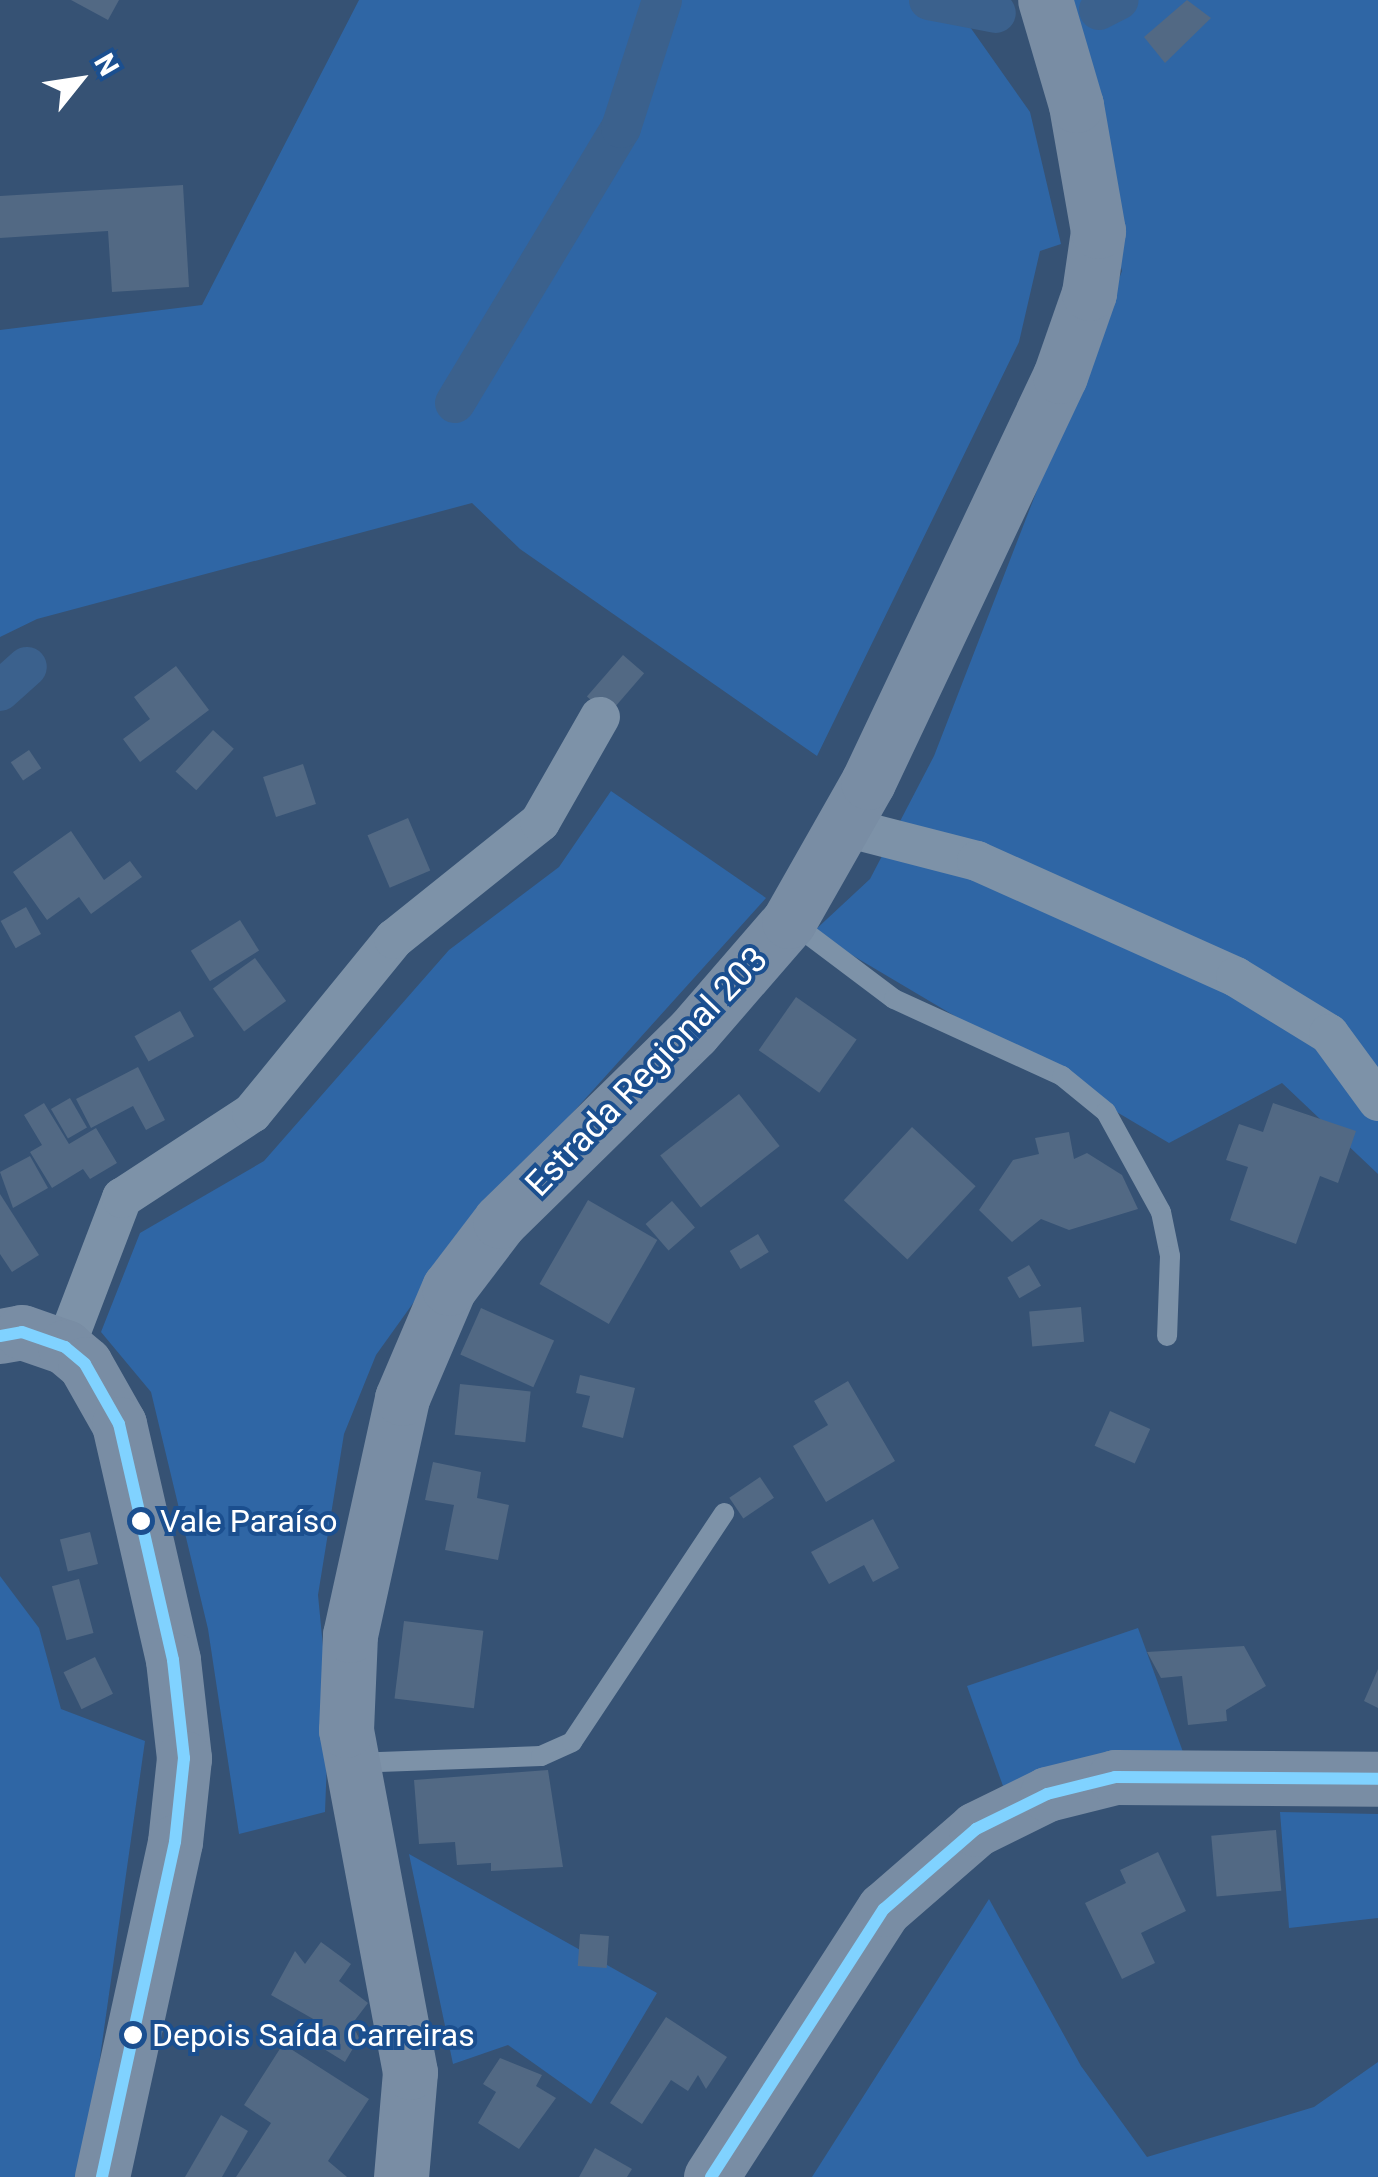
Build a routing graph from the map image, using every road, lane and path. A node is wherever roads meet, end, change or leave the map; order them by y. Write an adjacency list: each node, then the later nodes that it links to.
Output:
1 (1045, 0): 3 (main road, Estrada Regional 203)
2 (600, 717): 8 (street)
3 (845, 827): 4 (main road, Estrada Regional 203); 5 (street)
4 (790, 921): 7 (lane); 10 (main road, Estrada Regional 203)
5 (1378, 1101)
6 (0, 1336): 8 (main road)
7 (1167, 1336)
8 (65, 1347): 12 (main road)
9 (724, 1513): 10 (lane)
10 (350, 1763): 13 (main road, Estrada Regional 203)
11 (1378, 1779): 14 (main road)
12 (102, 2177)
13 (401, 2177)
14 (711, 2177)

